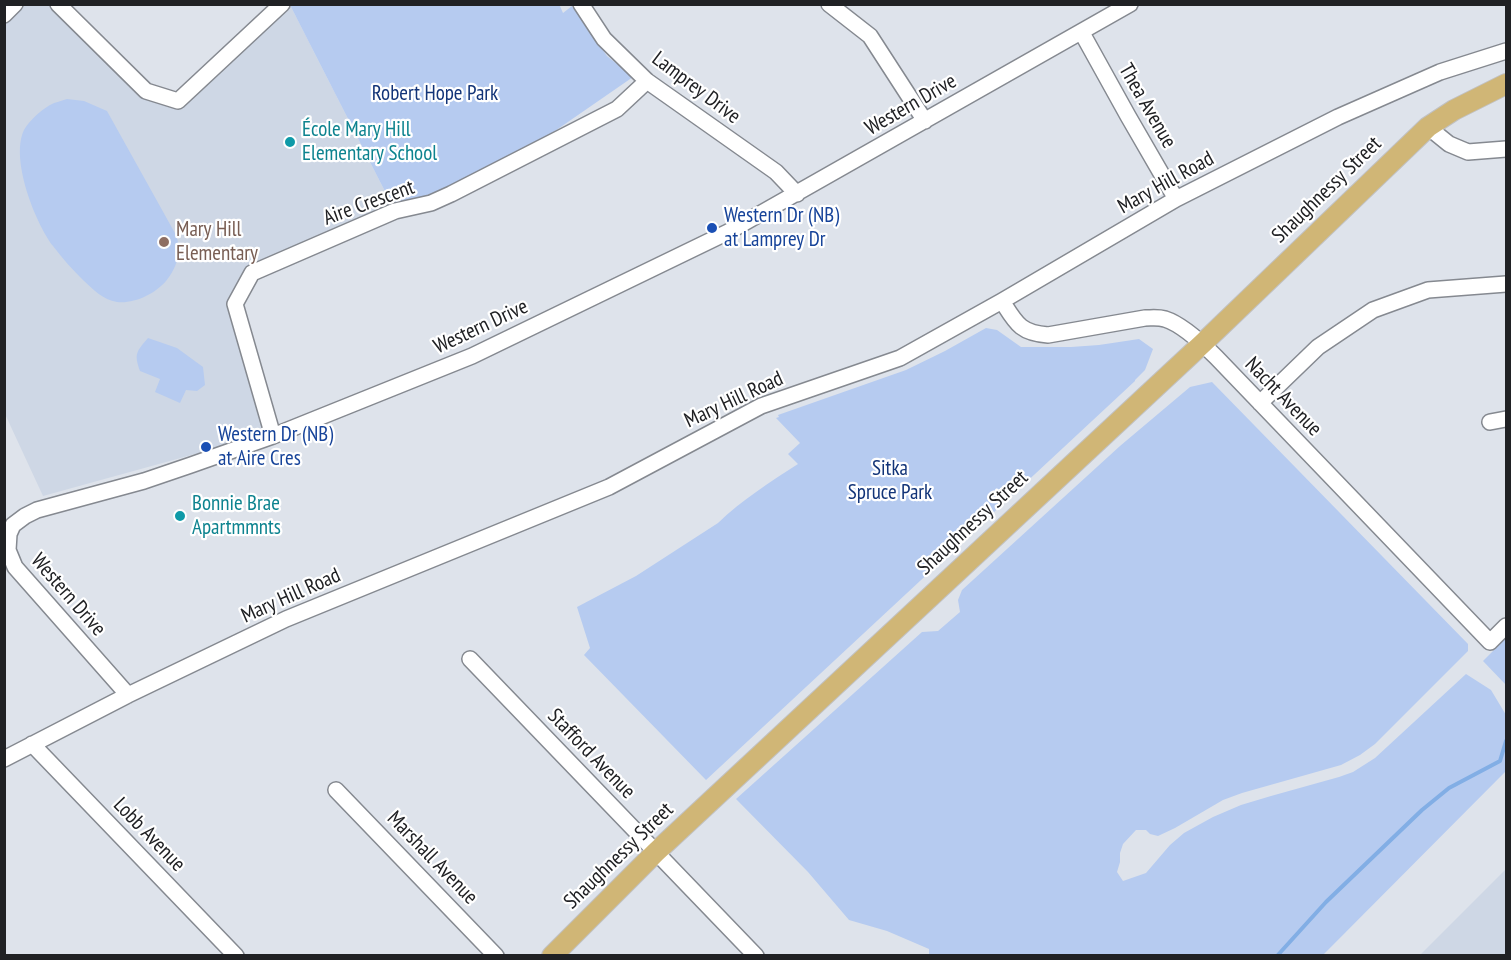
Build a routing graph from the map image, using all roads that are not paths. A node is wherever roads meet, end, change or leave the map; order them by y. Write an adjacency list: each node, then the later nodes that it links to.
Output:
1 (15, 4): 7 (street)
2 (58, 4): 3 (street)
3 (282, 4)
4 (581, 4): 10 (street, Lamprey Drive)
5 (828, 4): 12 (street)
6 (1130, 4): 8 (street, Western Drive)
7 (4, 15)
8 (1082, 33): 12 (street, Western Drive); 16 (street, Thea Avenue)
9 (1506, 51): 16 (street, Mary Hill Road)
10 (647, 81): 15 (street, Lamprey Drive); 23 (street, Aire Crescent)
11 (1506, 84): 13 (main road, Shaughnessy Street)
12 (925, 121): 15 (street, Western Drive)
13 (1428, 127): 14 (street); 19 (main road, Shaughnessy Street)
14 (1506, 149)
15 (797, 194): 23 (street, Western Drive)
16 (1176, 199): 18 (street, Mary Hill Road)
17 (1506, 284): 20 (street)
18 (1002, 301): 19 (street, Nacht Avenue); 26 (street, Mary Hill Road)
19 (1202, 344): 20 (street, Nacht Avenue); 30 (main road, Shaughnessy Street)
20 (1260, 403): 24 (street, Nacht Avenue)
21 (1506, 419): 22 (street)
22 (1490, 422)
23 (273, 436): 26 (street, Western Drive)
24 (1506, 626)
25 (470, 659): 30 (street, Stafford Avenue)
26 (128, 695): 27 (street, Mary Hill Road)
27 (32, 744): 28 (street, Mary Hill Road); 31 (street, Lobb Avenue)
28 (4, 759)
29 (336, 790): 32 (street, Marshall Avenue)
30 (656, 852): 33 (main road, Shaughnessy Street); 34 (street, Stafford Avenue)
31 (236, 956)
32 (496, 956)
33 (552, 956)
34 (756, 956)

